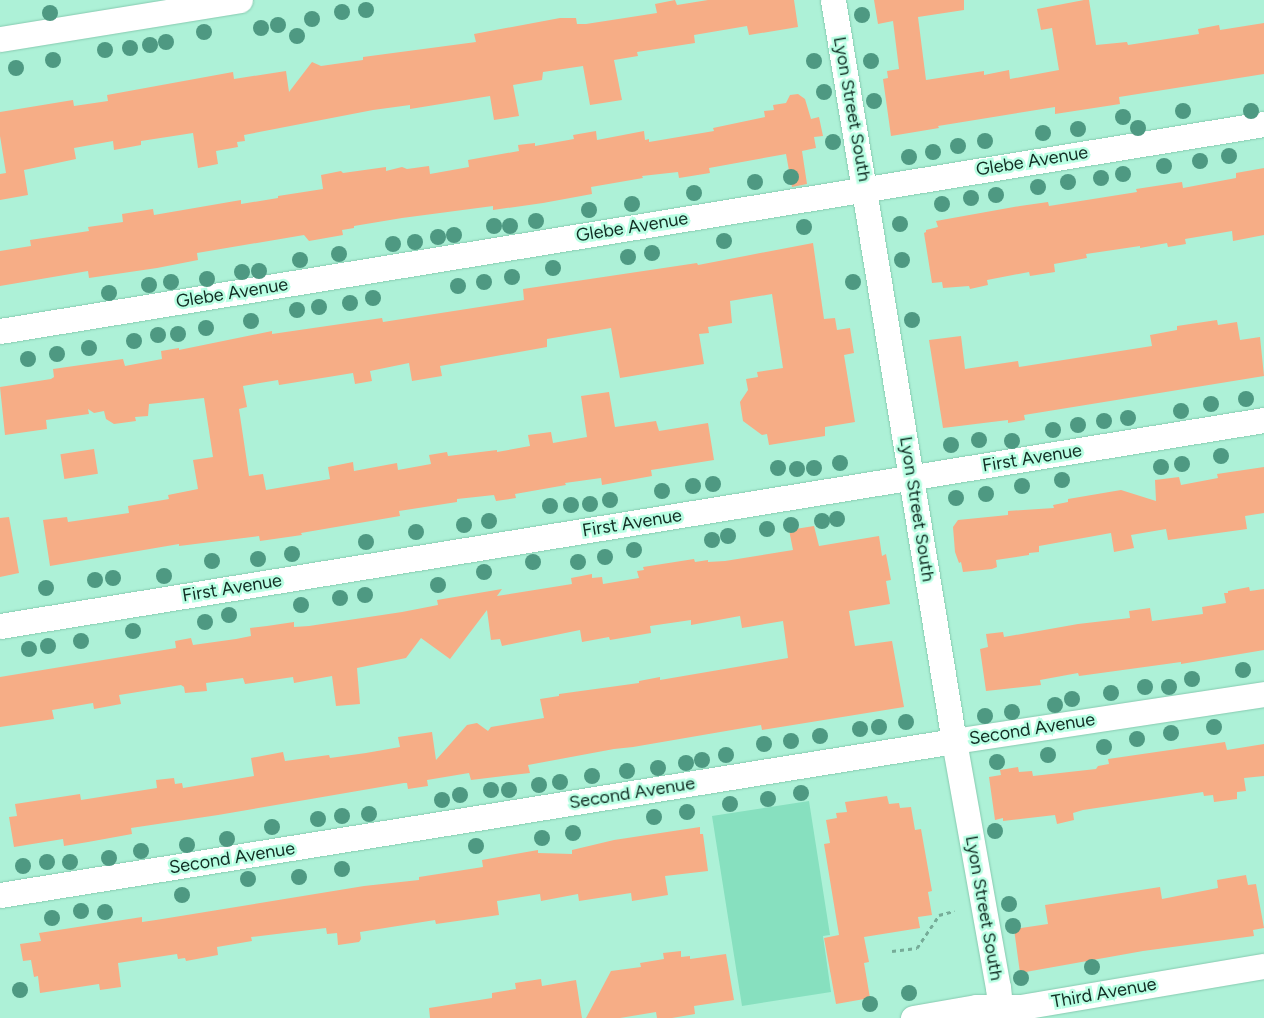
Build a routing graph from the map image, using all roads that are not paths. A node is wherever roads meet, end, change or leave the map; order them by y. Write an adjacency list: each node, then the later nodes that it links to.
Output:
1 (240, 0): 3 (street)
2 (834, 0): 5 (street, Lyon Street South)
3 (0, 38)
4 (1264, 124): 5 (street, Glebe Avenue)
5 (866, 188): 6 (street, Glebe Avenue); 8 (street, Lyon Street South)
6 (0, 331)
7 (1264, 420): 8 (street, First Avenue)
8 (912, 478): 9 (street, First Avenue); 11 (street, Lyon Street South)
9 (0, 626)
10 (1264, 694): 11 (street, Second Avenue)
11 (954, 741): 12 (street, Second Avenue); 14 (street, Lyon Street South)
12 (0, 895)
13 (1264, 966): 14 (street, Third Avenue)
14 (1000, 1012): 15 (street, Third Avenue)
15 (913, 1018)

